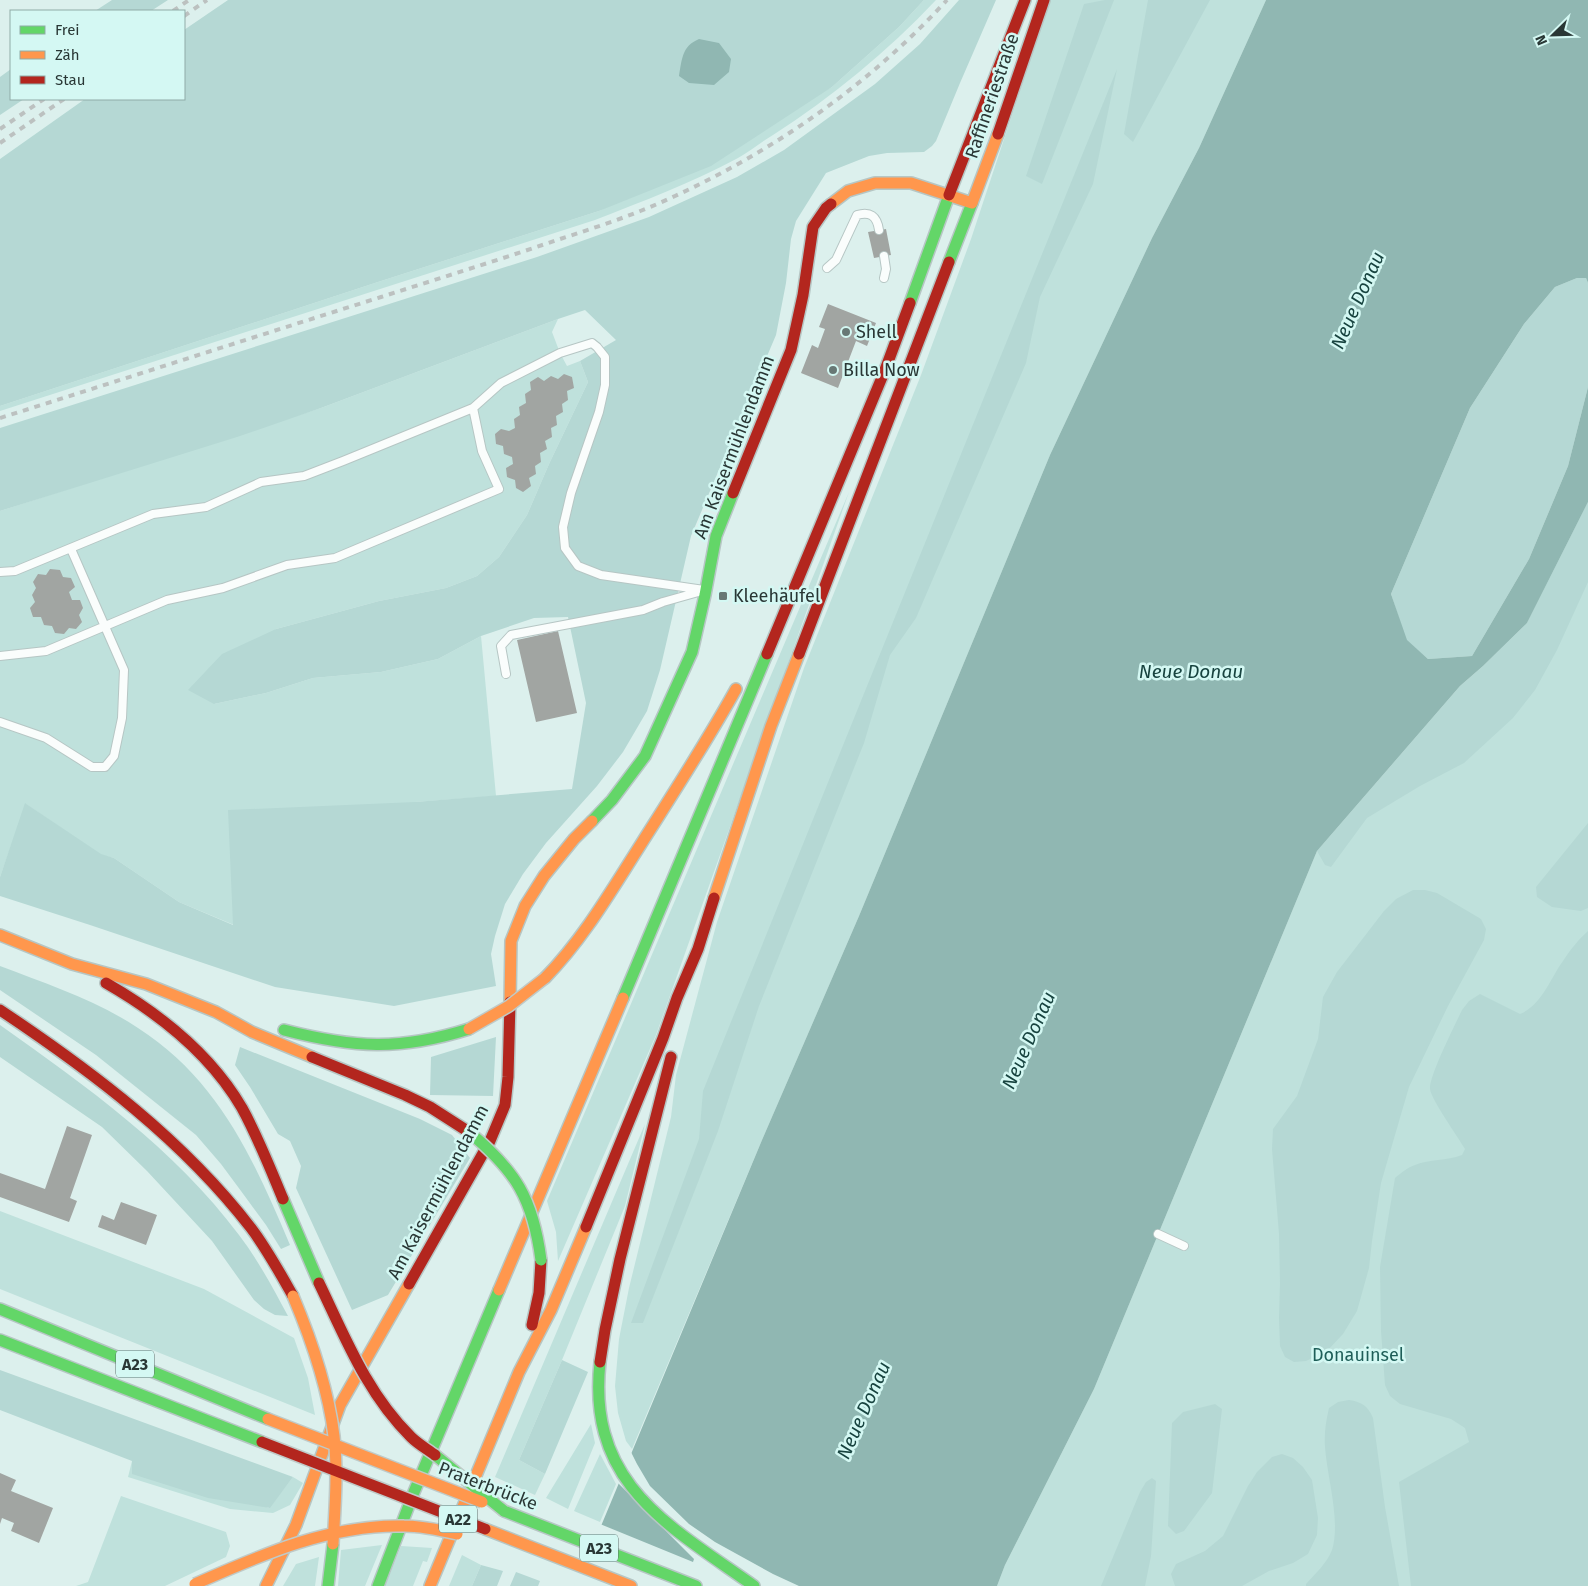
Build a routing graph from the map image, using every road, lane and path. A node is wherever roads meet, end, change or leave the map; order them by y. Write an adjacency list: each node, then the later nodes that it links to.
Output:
1 (1025, 0): 3 (main road, Raffineriestraße)
2 (1044, 0): 4 (main road, Raffineriestraße)
3 (949, 195): 4 (main road, Am Kaisermühlendamm); 12 (main road, Raffineriestraße); 13 (main road, Am Kaisermühlendamm)
4 (972, 203): 21 (main road, Raffineriestraße)
5 (879, 230): 7 (lane)
6 (884, 256): 8 (lane)
7 (827, 268)
8 (884, 278)
9 (473, 408): 10 (lane); 13 (lane); 14 (lane)
10 (71, 549): 11 (lane); 14 (lane)
11 (0, 572)
12 (794, 588): 16 (main road); 39 (main road)
13 (706, 590): 17 (lane); 37 (main road, Am Kaisermühlendamm)
14 (105, 626): 15 (lane); 19 (lane)
15 (0, 656)
16 (751, 662)
17 (506, 674)
18 (741, 679): 27 (main road, bridge)
19 (0, 722)
20 (0, 935): 22 (main road)
21 (698, 949): 25 (main road); 33 (main road)
22 (72, 964): 24 (main road); 34 (main road, bridge)
23 (0, 1010): 38 (main road, bridge)
24 (216, 1012): 26 (main road); 33 (main road, bridge)
25 (682, 1019)
26 (255, 1021)
27 (271, 1026)
28 (675, 1043): 43 (main road)
29 (1158, 1234): 30 (lane)
30 (1184, 1246)
31 (0, 1309): 34 (main road, Praterbrücke / A23, bridge)
32 (0, 1340): 35 (main road, A23, bridge)
33 (519, 1372): 40 (main road, A22)
34 (504, 1511): 42 (main road, Praterbrücke / A23)
35 (507, 1538): 36 (main road, bridge); 41 (main road, A23)
36 (193, 1585)
37 (266, 1586)
38 (328, 1586)
39 (378, 1586)
40 (430, 1586)
41 (631, 1586)
42 (696, 1586)
43 (754, 1586)

